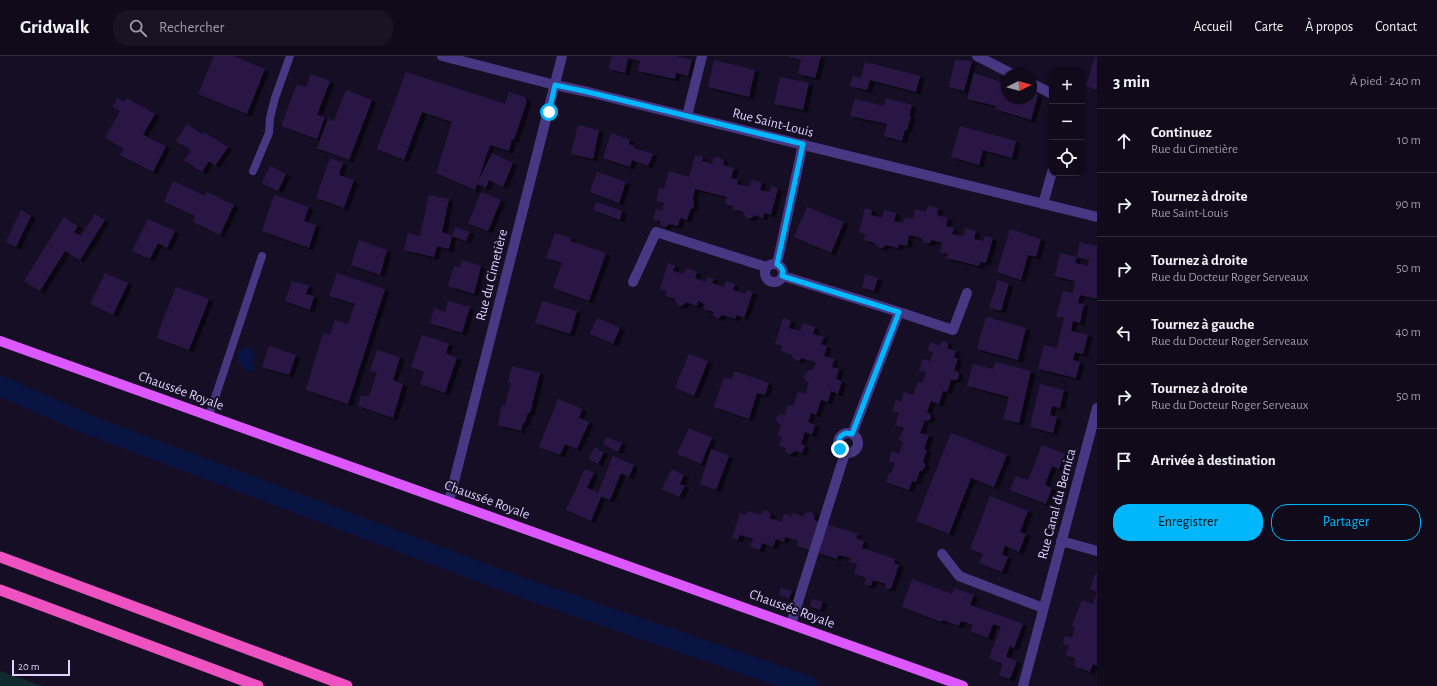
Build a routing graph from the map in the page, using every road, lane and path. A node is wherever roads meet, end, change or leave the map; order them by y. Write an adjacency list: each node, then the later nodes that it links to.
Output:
1 (290, 56): 12 (lane)
2 (442, 56): 7 (street, Rue Saint-Louis)
3 (562, 56): 7 (street, Rue du Cimetière)
4 (702, 56): 10 (street)
5 (977, 56): 6 (street)
6 (1001, 68)
7 (555, 85): 10 (street, Rue Saint-Louis); 28 (street, Rue du Cimetière)
8 (1037, 87): 9 (street)
9 (1049, 93)
10 (686, 116): 11 (street, Rue Saint-Louis)
11 (803, 144): 14 (street, Rue Saint-Louis); 17 (street)
12 (253, 171)
13 (1051, 176): 14 (street)
14 (1043, 204): 15 (street, Rue Saint-Louis)
15 (1097, 217)
16 (262, 256): 25 (lane)
17 (777, 264): 18 (street); 19 (street)
18 (766, 267): 19 (street); 20 (street)
19 (782, 276): 22 (street)
20 (632, 282)
21 (967, 293): 22 (street)
22 (899, 312): 26 (street)
23 (0, 341): 25 (main road, Chaussée Royale)
24 (1097, 408): 29 (street, Rue Canal du Bernica)
25 (209, 416): 28 (main road, Chaussée Royale)
26 (852, 434): 27 (street); 27 (street)
27 (845, 453): 35 (street)
28 (449, 501): 35 (main road, Chaussée Royale)
29 (1061, 541): 30 (street); 34 (street, Rue Canal du Bernica)
30 (1097, 551)
31 (942, 554): 34 (street)
32 (0, 557): 37 (highway)
33 (0, 590): 36 (highway)
34 (1043, 608): 39 (street, Rue Canal du Bernica)
35 (790, 624): 38 (main road, Chaussée Royale)
36 (258, 686)
37 (346, 686)
38 (963, 686)
39 (1023, 686)

